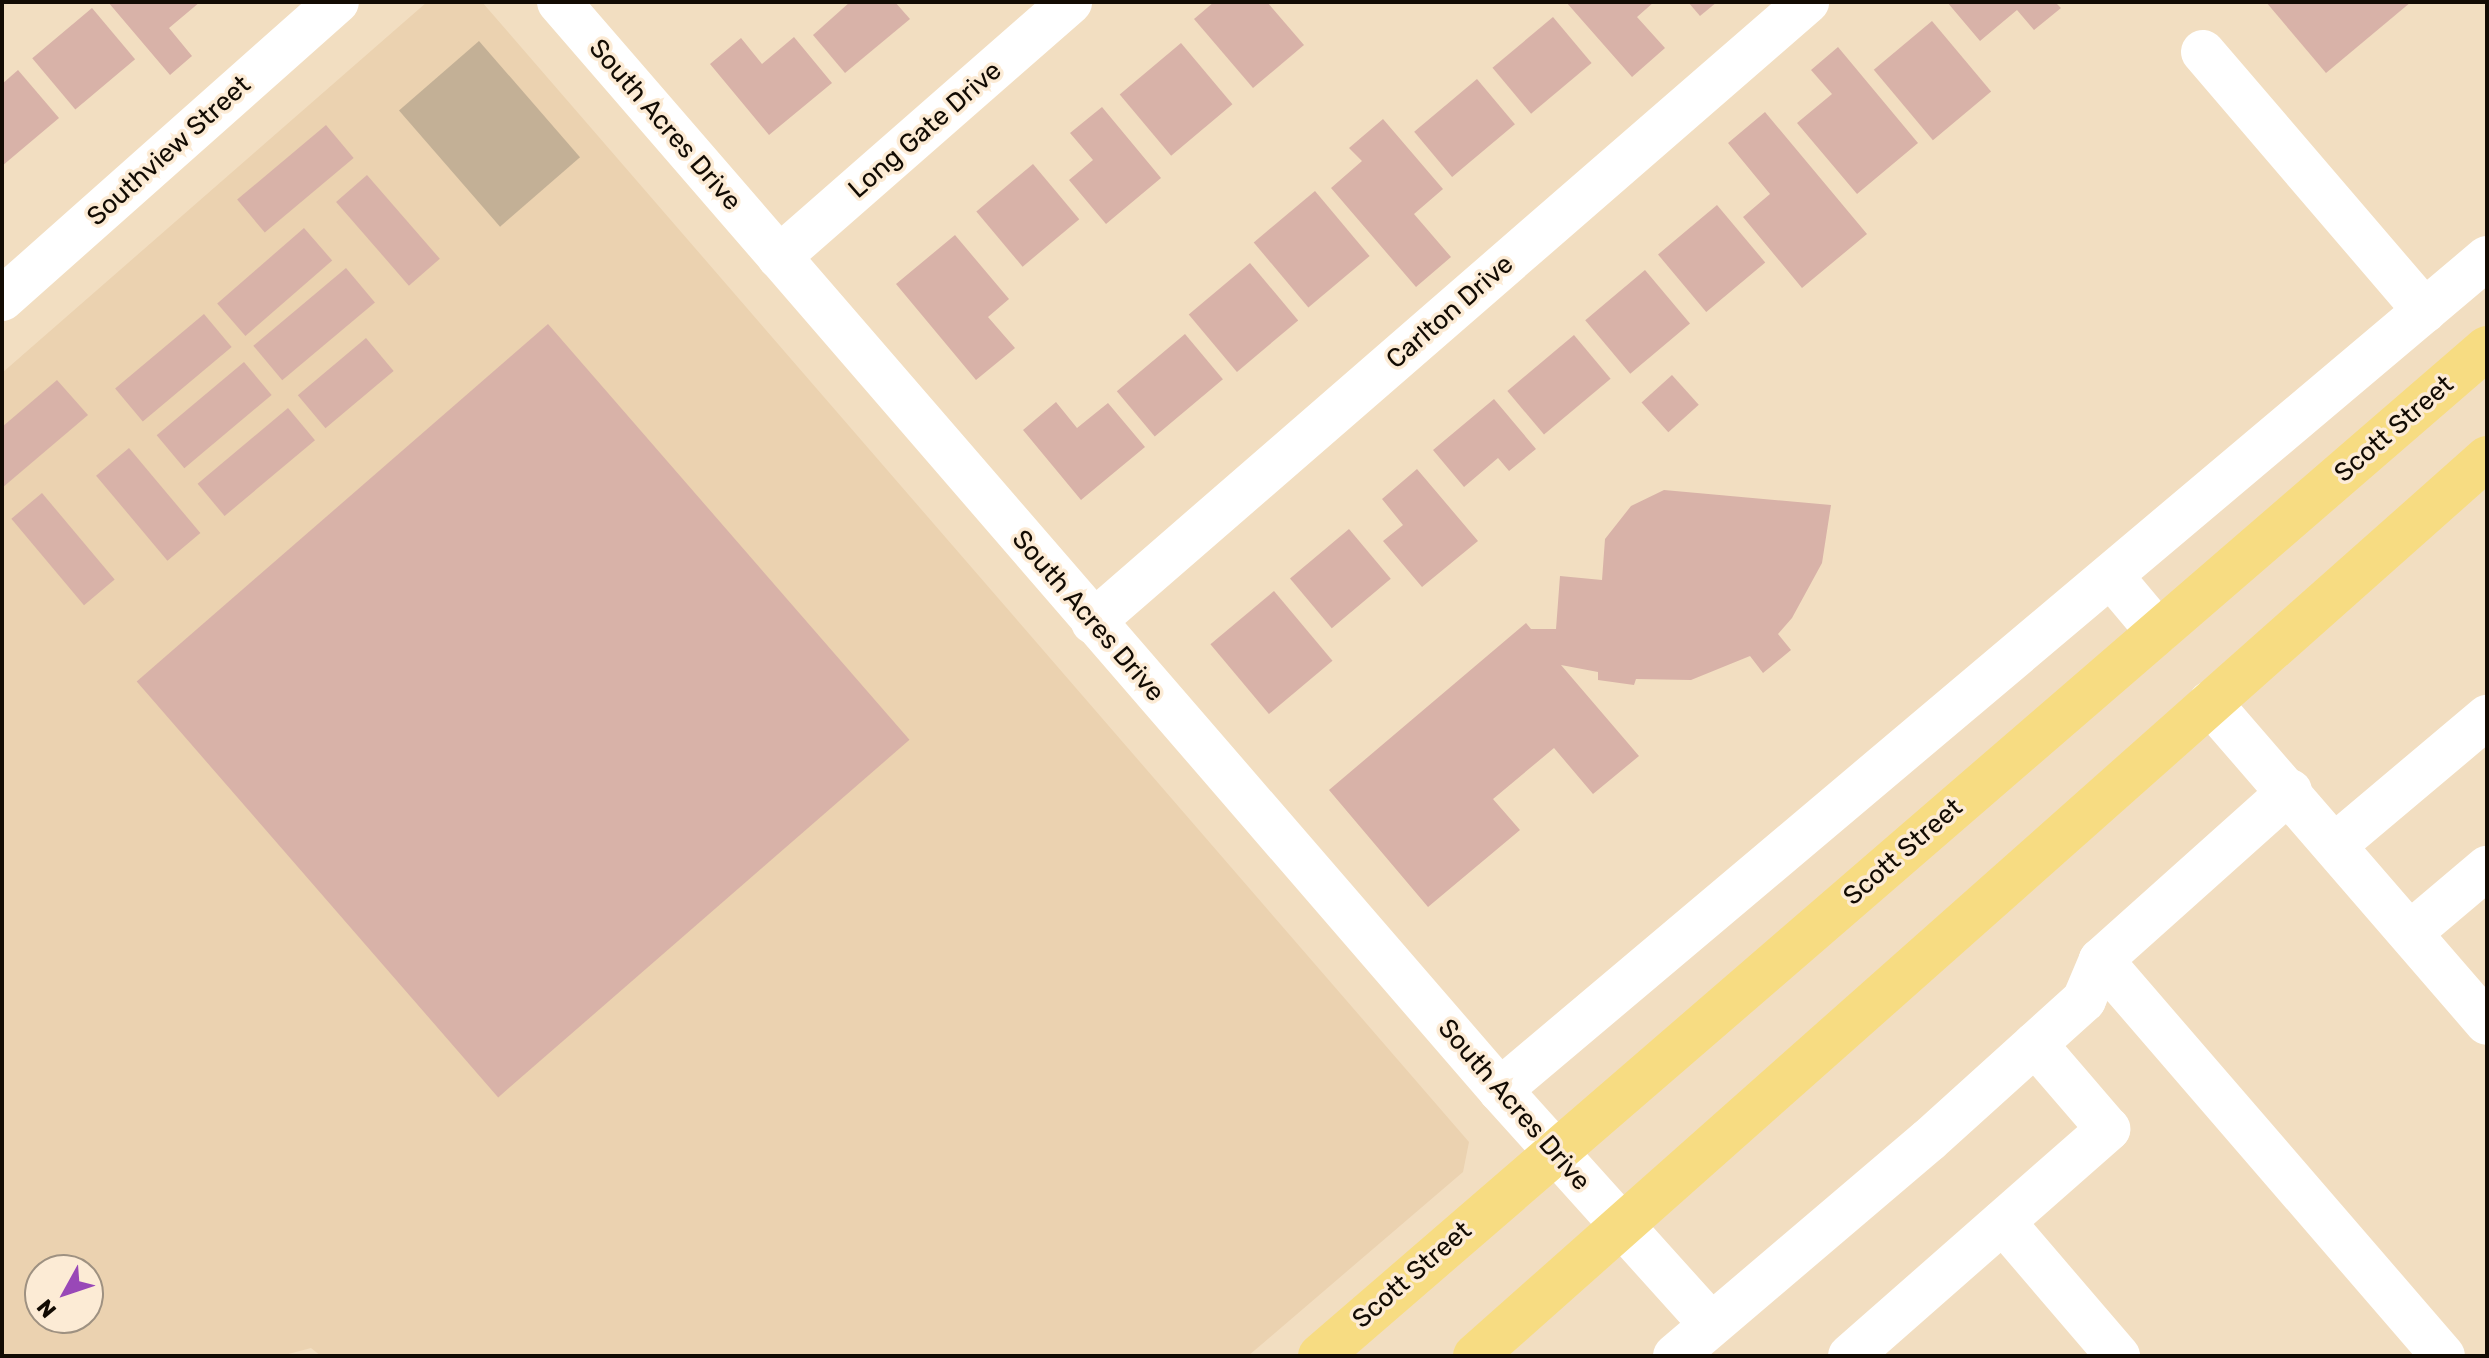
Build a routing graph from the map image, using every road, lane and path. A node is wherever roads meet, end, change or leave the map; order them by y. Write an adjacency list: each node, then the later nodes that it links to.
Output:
1 (337, 2): 8 (street, Southview Street)
2 (559, 2): 6 (street, South Acres Drive)
3 (1070, 2): 6 (street, Long Gate Drive)
4 (1807, 2): 13 (street, Carlton Drive)
5 (2203, 52): 9 (street)
6 (779, 257): 13 (street, South Acres Drive)
7 (2487, 258): 9 (street)
8 (2, 299)
9 (2425, 311): 12 (street)
10 (2487, 348): 14 (main road, Scott Street)
11 (2487, 458): 15 (main road)
12 (2111, 576): 14 (street); 24 (street)
13 (1093, 622): 24 (street, South Acres Drive)
14 (2158, 632): 25 (main road, Scott Street)
15 (2210, 703): 17 (street); 27 (main road)
16 (2487, 717): 18 (street)
17 (2290, 791): 18 (street); 21 (street)
18 (2335, 845): 20 (street)
19 (2487, 868): 20 (street)
20 (2410, 933): 22 (street)
21 (2101, 960): 23 (street); 34 (street)
22 (2487, 1023)
23 (2035, 1044): 26 (street); 28 (street)
24 (1500, 1090): 25 (street, South Acres Drive)
25 (1554, 1151): 27 (street, South Acres Drive); 29 (main road, Scott Street)
26 (2003, 1222): 32 (street); 33 (street)
27 (1621, 1227): 28 (street, South Acres Drive); 30 (main road)
28 (1711, 1324): 31 (street)
29 (1320, 1356)
30 (1475, 1356)
31 (1675, 1356)
32 (1850, 1356)
33 (2118, 1356)
34 (2443, 1356)

